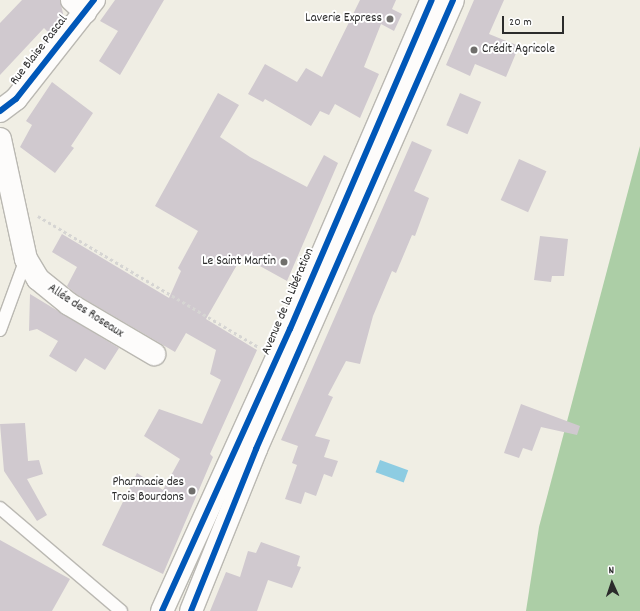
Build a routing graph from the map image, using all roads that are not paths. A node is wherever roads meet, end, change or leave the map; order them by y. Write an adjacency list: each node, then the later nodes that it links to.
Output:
1 (432, 0): 6 (main road, Avenue de la Libération)
2 (453, 0): 6 (main road, Avenue de la Libération)
3 (83, 4): 4 (main road, Rue Blaise Pascal)
4 (0, 111)
5 (0, 140): 7 (main road)
6 (377, 150): 8 (main road, Avenue de la Libération)
7 (26, 259): 9 (lane); 10 (main road, Allée des Roseaux)
8 (322, 278): 11 (main road, Avenue de la Libération); 12 (main road, Avenue de la Libération)
9 (0, 330)
10 (154, 354)
11 (218, 486): 12 (lane); 15 (main road, Avenue de la Libération)
12 (238, 495): 16 (main road, Avenue de la Libération)
13 (0, 508): 14 (lane)
14 (121, 611)
15 (162, 611)
16 (191, 611)

